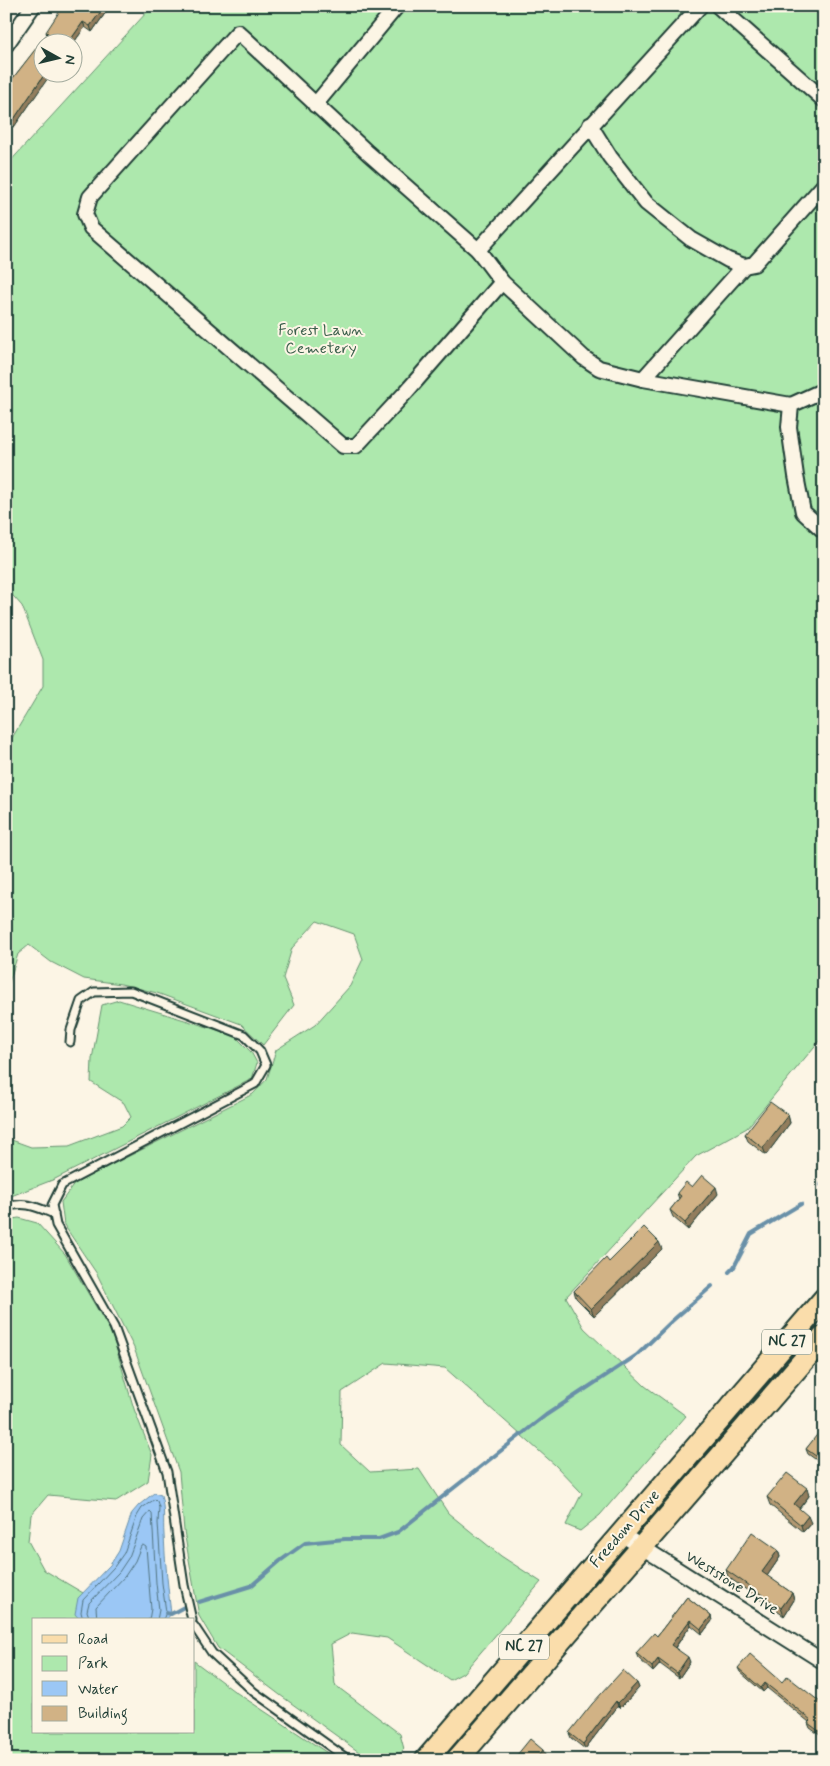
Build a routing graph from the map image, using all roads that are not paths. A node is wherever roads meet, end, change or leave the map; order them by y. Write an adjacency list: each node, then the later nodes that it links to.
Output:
1 (33, 6): 5 (street)
2 (397, 6): 7 (street)
3 (700, 6): 8 (street)
4 (718, 6): 6 (street)
5 (6, 45)
6 (824, 100)
7 (315, 104): 10 (street); 12 (street)
8 (590, 125): 10 (street); 11 (street)
9 (824, 185): 11 (street)
10 (478, 250): 12 (street)
11 (744, 266): 13 (street)
12 (502, 282): 13 (street)
13 (643, 379): 15 (street)
14 (824, 390): 15 (street)
15 (791, 405): 16 (street)
16 (823, 529)
17 (70, 1042): 19 (lane)
18 (6, 1207): 19 (lane)
19 (54, 1214): 24 (lane)
20 (824, 1298): 22 (main road, Freedom Drive / NC 27)
21 (824, 1337): 23 (main road, Freedom Drive / NC 27)
22 (622, 1534): 23 (street, Weststone Drive); 28 (main road, Freedom Drive / NC 27)
23 (642, 1547): 26 (street, Weststone Drive); 29 (main road, Freedom Drive / NC 27)
24 (192, 1618)
25 (195, 1628): 27 (lane)
26 (824, 1662)
27 (350, 1760)
28 (426, 1760)
29 (457, 1760)

